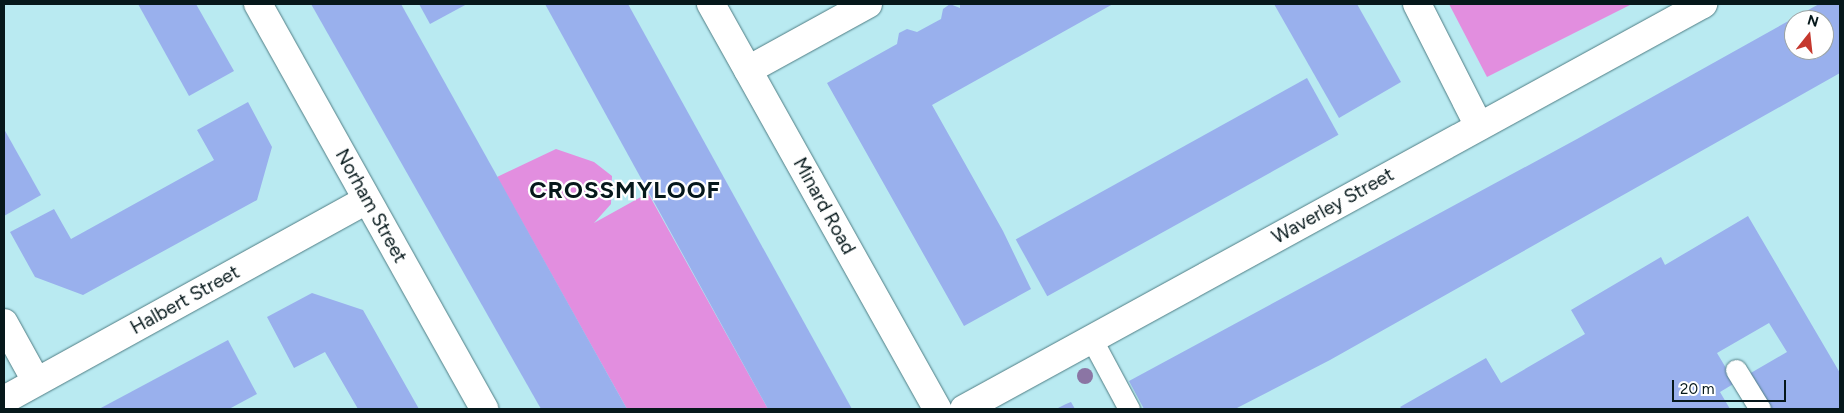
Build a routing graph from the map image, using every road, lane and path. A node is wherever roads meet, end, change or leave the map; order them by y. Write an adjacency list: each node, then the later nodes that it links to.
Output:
1 (258, 4): 8 (street, Norham Street)
2 (711, 4): 6 (street, Minard Road)
3 (868, 4): 6 (street)
4 (1417, 4): 7 (street)
5 (1703, 4): 7 (street, Waverley Street)
6 (748, 70): 15 (street, Minard Road)
7 (1479, 126): 10 (street, Waverley Street)
8 (367, 200): 12 (street, Halbert Street); 14 (street, Norham Street)
9 (4, 323): 12 (street)
10 (1092, 338): 16 (street, Waverley Street); 17 (lane)
11 (1736, 370): 18 (lane)
12 (36, 381): 13 (street, Halbert Street)
13 (4, 400)
14 (484, 409)
15 (937, 409)
16 (964, 409)
17 (1129, 409)
18 (1760, 409)

